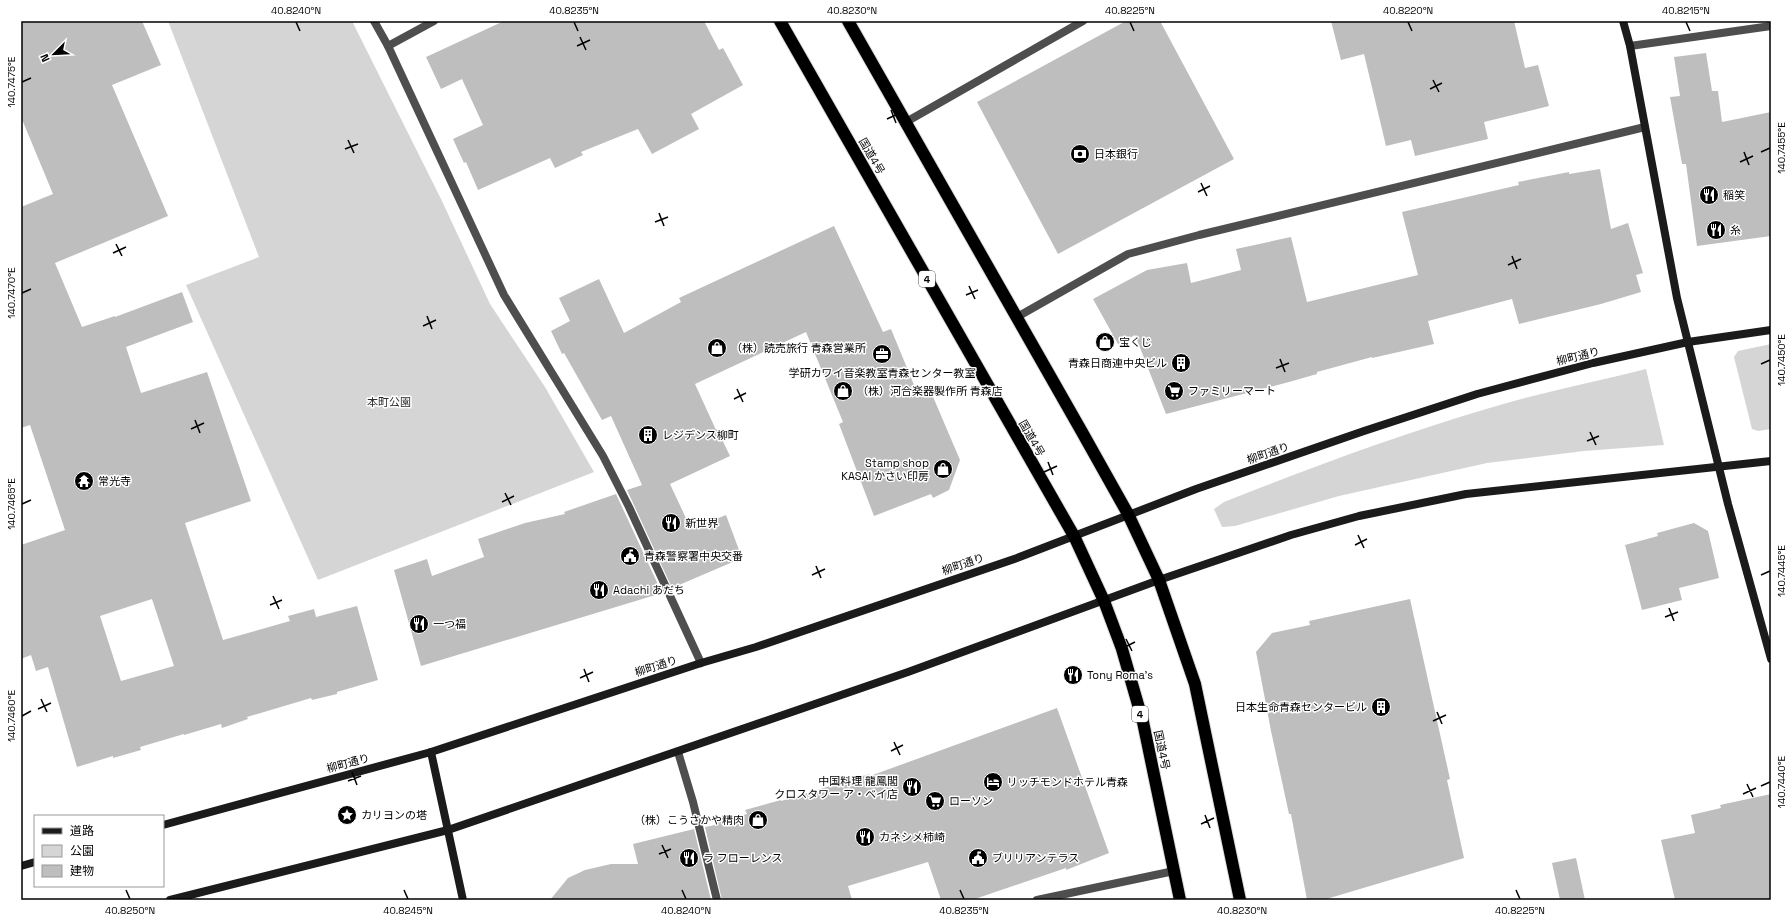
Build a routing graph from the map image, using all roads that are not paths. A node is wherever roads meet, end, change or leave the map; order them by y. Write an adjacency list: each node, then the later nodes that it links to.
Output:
1 (374, 21): 8 (street)
2 (434, 21): 8 (street)
3 (780, 21): 18 (highway, 国道4号 / 4)
4 (848, 21): 10 (highway)
5 (1083, 21): 10 (street)
6 (1623, 21): 9 (main road)
7 (1771, 26): 9 (street)
8 (388, 46): 22 (street)
9 (1630, 46): 11 (main road)
10 (906, 122): 12 (highway)
11 (1645, 127): 12 (street); 14 (main road)
12 (1017, 317): 17 (highway)
13 (1771, 330): 14 (main road, 柳町通り)
14 (1688, 342): 16 (main road); 17 (main road, 柳町通り)
15 (1771, 461): 16 (main road)
16 (1719, 467): 19 (main road); 21 (main road)
17 (1128, 514): 18 (main road, 柳町通り); 19 (highway)
18 (1074, 536): 20 (highway, 国道4号 / 4); 22 (main road, 柳町通り)
19 (1159, 580): 20 (main road); 35 (highway)
20 (1104, 601): 24 (main road); 29 (highway, 国道4号 / 4)
21 (1771, 658)
22 (701, 663): 23 (main road, 柳町通り)
23 (431, 752): 25 (main road, 柳町通り); 26 (main road)
24 (678, 752): 26 (main road); 32 (street)
25 (164, 825)
26 (448, 830): 30 (main road); 31 (main road)
27 (34, 862): 28 (main road)
28 (21, 866)
29 (1174, 871): 33 (street); 34 (highway, 国道4号 / 4)
30 (170, 900)
31 (463, 900)
32 (717, 900)
33 (1037, 900)
34 (1180, 900)
35 (1240, 900)

